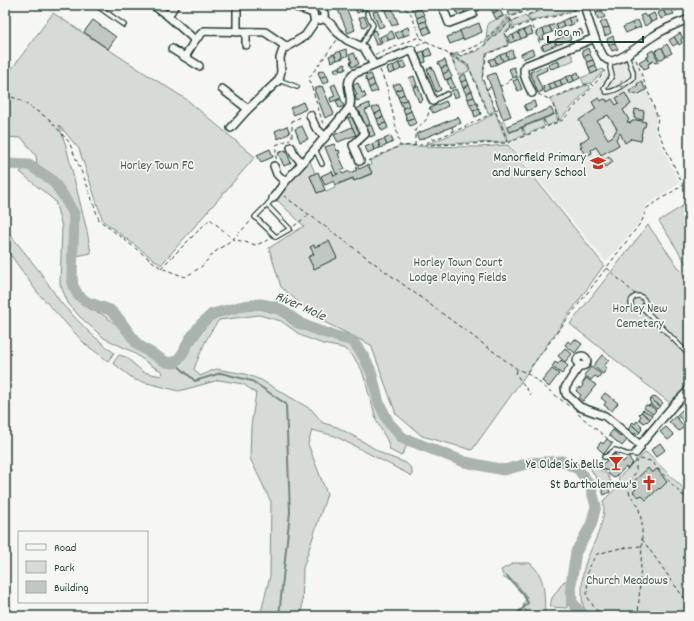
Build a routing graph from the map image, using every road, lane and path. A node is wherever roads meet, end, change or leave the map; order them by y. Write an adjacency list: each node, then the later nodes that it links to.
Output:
1 (96, 5): 25 (lane)
2 (153, 5): 18 (street)
3 (175, 5): 18 (street)
4 (290, 5): 19 (street)
5 (399, 5): 30 (path)
6 (442, 5): 16 (street)
7 (505, 5): 20 (path)
8 (515, 5): 14 (path)
9 (544, 5): 14 (path)
10 (553, 5): 17 (path)
11 (585, 5): 24 (path); 31 (street)
12 (322, 7): 19 (street); 21 (street)
13 (237, 11): 27 (street)
14 (523, 12): 17 (path); 20 (path)
15 (367, 13): 35 (lane)
16 (473, 14)
17 (526, 15): 23 (path); 24 (path)
18 (168, 16): 32 (street)
19 (314, 16): 21 (street); 37 (street)
20 (510, 17): 23 (path); 40 (path)
21 (323, 18): 29 (street)
22 (689, 19): 39 (street)
23 (511, 21): 26 (path); 40 (path)
24 (531, 22): 26 (path); 44 (path)
25 (124, 25)
26 (510, 30): 56 (path)
27 (237, 32): 28 (street); 32 (street)
28 (246, 32): 34 (street); 37 (street)
29 (341, 35): 35 (street); 65 (path)
30 (419, 37): 33 (path); 43 (path)
31 (595, 38): 44 (street); 45 (street)
32 (195, 40): 42 (street)
33 (427, 41): 36 (path); 41 (path)
34 (246, 45)
35 (361, 46): 43 (street)
36 (414, 46)
37 (287, 47): 50 (street)
38 (172, 49): 42 (street)
39 (630, 52): 45 (street); 45 (lane, one-way to 45); 100 (path)
40 (455, 54): 41 (path)
41 (450, 55): 49 (path); 68 (path)
42 (185, 57): 47 (street)
43 (370, 57): 46 (street)
44 (545, 58): 48 (street)
45 (610, 63): 52 (path)
46 (375, 64): 61 (street); 62 (street); 83 (path)
47 (199, 66)
48 (525, 74): 51 (path); 57 (street)
49 (458, 75)
50 (279, 80): 53 (lane); 64 (street)
51 (499, 85)
52 (593, 86): 60 (path); 70 (path)
53 (297, 87)
54 (491, 87): 56 (path)
55 (222, 89): 64 (street)
56 (487, 89): 66 (path)
57 (532, 93): 60 (path)
58 (447, 94): 61 (lane)
59 (5, 95): 101 (path)
60 (549, 99): 70 (path)
61 (433, 101): 84 (path)
62 (349, 108): 76 (street); 87 (street)
63 (499, 108): 66 (path)
64 (248, 109): 74 (street)
65 (318, 109): 67 (path); 76 (path)
66 (495, 110): 68 (path); 81 (path)
67 (309, 114): 76 (street); 79 (path)
68 (489, 115): 75 (path)
69 (543, 119): 73 (path)
70 (559, 121): 73 (path)
71 (452, 127): 75 (path)
72 (522, 127): 78 (path)
73 (546, 127): 78 (path)
74 (231, 128)
75 (453, 132): 80 (path)
76 (322, 135): 86 (street)
77 (431, 135): 80 (path)
78 (525, 136): 81 (path)
79 (288, 140): 85 (path); 90 (path)
80 (432, 141): 82 (path)
81 (508, 143): 82 (path)
82 (422, 145): 84 (path)
83 (400, 146): 84 (path); 87 (path)
84 (415, 146)
85 (291, 147): 88 (street)
86 (315, 149): 88 (street); 89 (lane)
87 (360, 161)
88 (302, 163): 91 (street)
89 (322, 164)
90 (274, 166): 91 (street)
91 (285, 182): 92 (street)
92 (278, 192): 93 (street); 95 (path)
93 (273, 198): 94 (lane)
94 (267, 205): 96 (lane); 97 (lane)
95 (310, 215): 97 (path); 106 (path)
96 (255, 217): 98 (lane); 99 (path)
97 (290, 228): 98 (lane)
98 (276, 237): 99 (path)
99 (233, 239): 101 (path); 101 (path)
100 (606, 267): 102 (path); 106 (path)
101 (161, 268)
102 (637, 296): 103 (lane); 103 (lane)
103 (643, 308): 104 (lane)
104 (689, 355)
105 (580, 366): 109 (street)
106 (517, 369): 108 (path)
107 (689, 390): 109 (street)
108 (531, 395)
109 (640, 445): 110 (street)
110 (634, 456): 111 (lane); 114 (path); 115 (path)
111 (604, 457)
112 (5, 462): 113 (path)
113 (5, 479)
114 (689, 499)
115 (642, 539): 116 (path); 117 (path)
116 (642, 546): 118 (path); 119 (path)
117 (689, 605)
118 (612, 616)
119 (638, 616)

